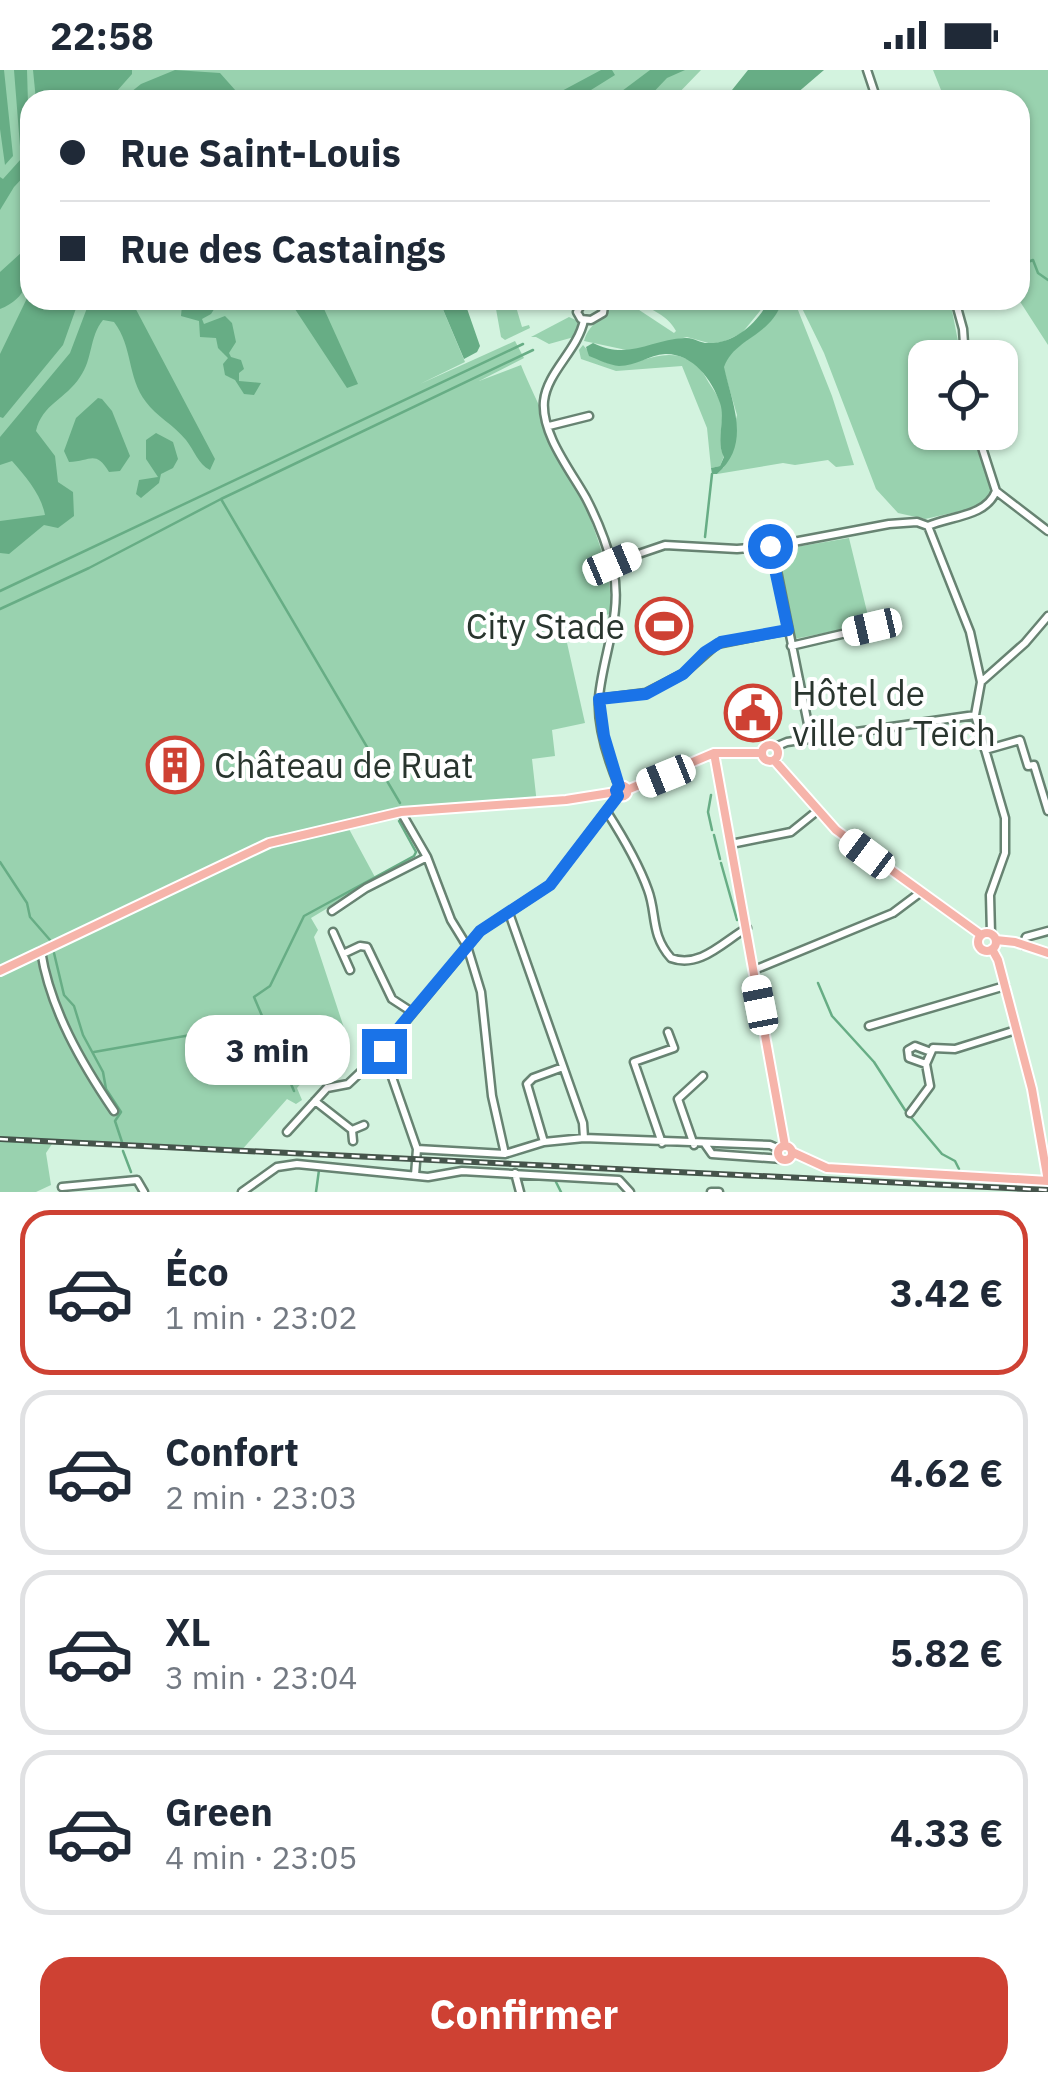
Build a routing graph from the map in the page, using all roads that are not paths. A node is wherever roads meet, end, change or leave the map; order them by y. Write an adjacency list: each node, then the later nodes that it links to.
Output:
1 (578, 310): 4 (street)
2 (604, 310): 4 (street)
3 (958, 310): 5 (street)
4 (584, 320): 7 (street)
5 (964, 340)
6 (589, 416): 7 (street)
7 (549, 426): 13 (street)
8 (983, 450): 9 (street)
9 (996, 492): 10 (street); 11 (street)
10 (928, 526): 12 (street); 18 (street)
11 (1048, 531)
12 (772, 546): 13 (street); 16 (street)
13 (612, 564): 19 (street)
14 (1048, 616): 18 (street)
15 (872, 627): 17 (street)
16 (788, 630): 17 (street); 19 (street)
17 (791, 646): 21 (street)
18 (981, 682): 20 (street)
19 (599, 699): 27 (street)
20 (975, 715): 21 (street); 23 (street)
21 (811, 739): 22 (street)
22 (775, 747): 25 (main road); 26 (main road)
23 (985, 750): 29 (street); 40 (street)
24 (714, 752): 25 (main road); 27 (main road); 32 (main road)
25 (762, 752): 26 (main road)
26 (774, 760): 28 (main road)
27 (620, 791): 30 (main road); 31 (street)
28 (817, 811): 32 (street); 34 (main road)
29 (1048, 811)
30 (401, 812): 33 (street); 43 (main road)
31 (607, 812): 36 (street); 37 (street)
32 (731, 844): 37 (main road)
33 (427, 857): 35 (street); 42 (street)
34 (922, 892): 40 (main road); 47 (street)
35 (332, 911)
36 (509, 913): 42 (street); 57 (street)
37 (747, 928): 47 (main road)
38 (1048, 931): 41 (street)
39 (334, 932): 45 (street)
40 (990, 939): 41 (main road); 49 (main road)
41 (1023, 945): 44 (main road)
42 (467, 946): 50 (street); 72 (street)
43 (40, 952): 48 (main road); 60 (street)
44 (1048, 953)
45 (343, 954): 46 (street); 50 (street)
46 (350, 970)
47 (754, 970): 71 (main road)
48 (0, 971)
49 (1004, 986): 51 (street); 52 (main road)
50 (412, 1012): 54 (street)
51 (869, 1026)
52 (1016, 1030): 55 (street); 75 (main road)
53 (668, 1032): 68 (street)
54 (384, 1051): 59 (street); 70 (street)
55 (931, 1052): 56 (street); 56 (street)
56 (926, 1064): 61 (street)
57 (563, 1067): 65 (street); 67 (street)
58 (702, 1076): 69 (street)
59 (315, 1100): 63 (street); 64 (street)
60 (114, 1111)
61 (910, 1114)
62 (364, 1126): 63 (street)
63 (352, 1130): 66 (street)
64 (287, 1132)
65 (584, 1138): 67 (street); 68 (street)
66 (353, 1141)
67 (544, 1142): 72 (street)
68 (662, 1143): 69 (street)
69 (694, 1145): 71 (street)
70 (416, 1149): 72 (street); 74 (street)
71 (785, 1152): 75 (main road)
72 (504, 1154)
73 (516, 1173): 74 (street); 79 (street); 80 (street)
74 (415, 1175): 78 (street)
75 (1048, 1181)
76 (62, 1186): 77 (street)
77 (144, 1192)
78 (242, 1192)
79 (520, 1192)
80 (630, 1192)
81 (711, 1192): 82 (street)
82 (718, 1192)

